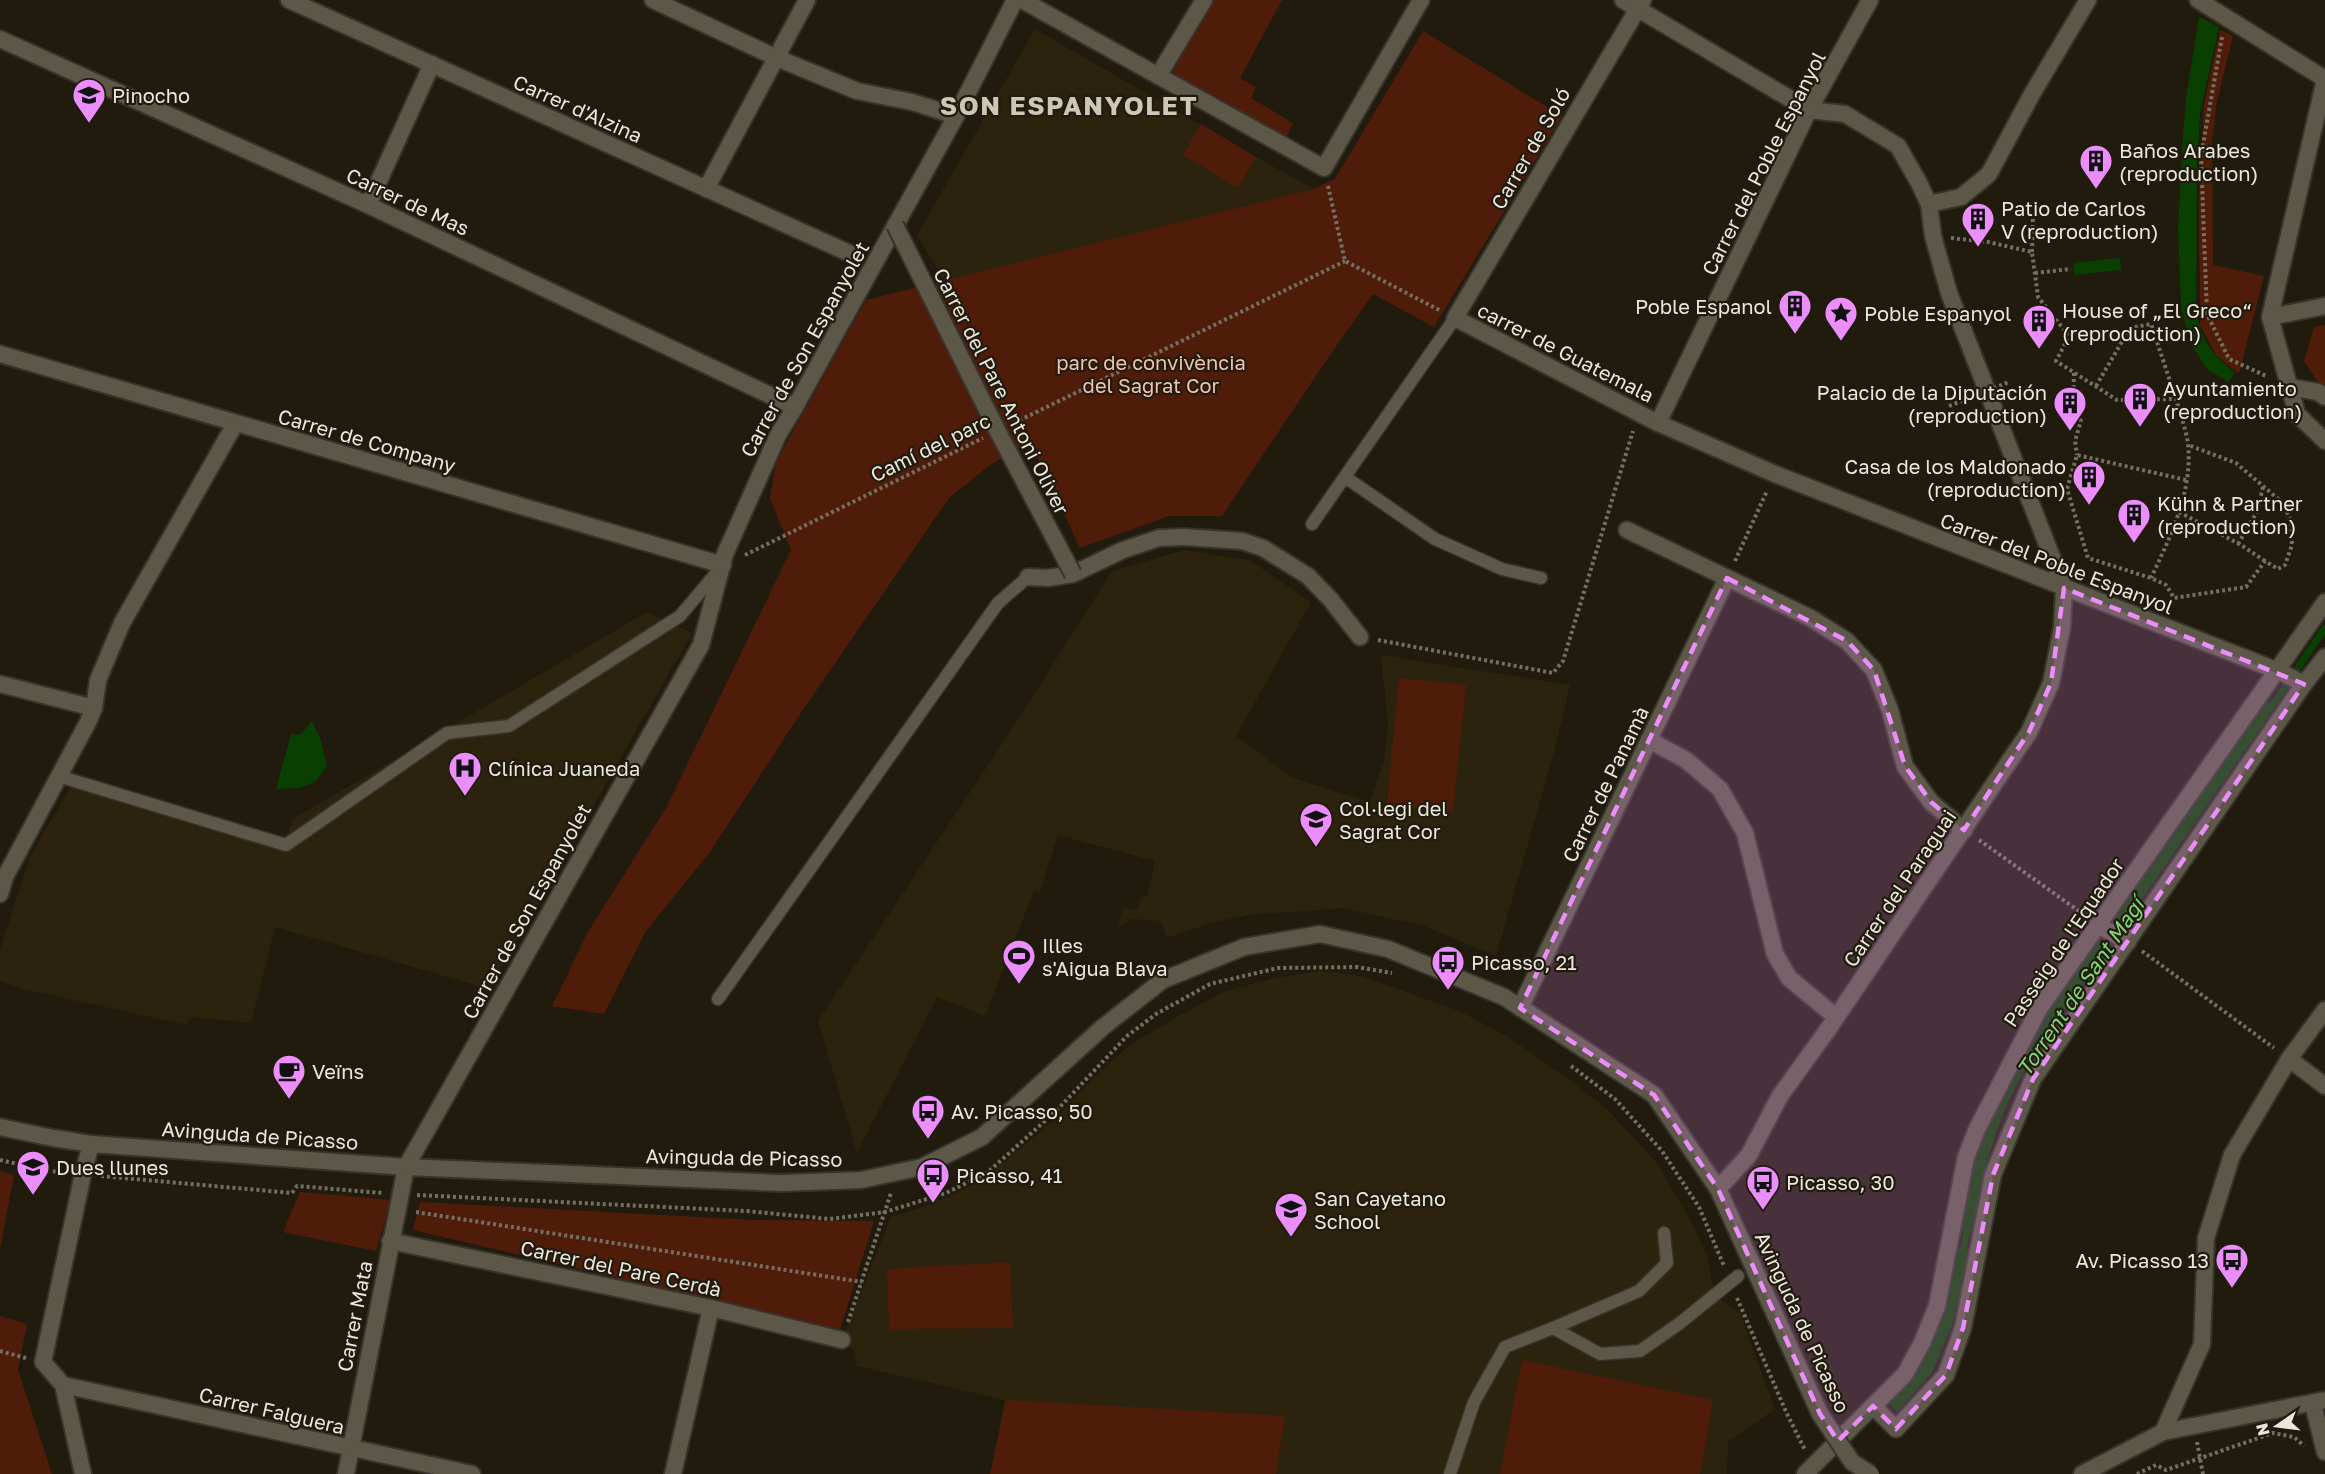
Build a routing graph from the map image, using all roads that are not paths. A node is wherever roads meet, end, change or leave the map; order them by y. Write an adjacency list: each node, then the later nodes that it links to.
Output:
1 (289, 0): 15 (street, Carrer d'Alzina)
2 (653, 0): 14 (street)
3 (807, 0): 14 (street)
4 (1015, 0): 19 (street, Carrer de Son Espanyolet)
5 (1022, 0): 16 (street)
6 (1204, 0): 16 (street)
7 (1421, 0): 16 (street)
8 (1623, 0): 12 (street)
9 (1870, 0): 18 (street, Carrer del Poble Espanyol)
10 (2088, 0): 21 (street)
11 (2198, 0): 17 (street)
12 (1641, 4): 18 (street); 27 (street, Carrer de Soló)
13 (0, 39): 22 (street, Carrer de Mas)
14 (777, 58): 19 (street); 20 (street)
15 (432, 64): 20 (street, Carrer d'Alzina); 22 (street)
16 (1158, 76)
17 (2325, 79): 26 (street)
18 (1809, 110): 21 (street, Carrer del Poble Espanyol); 32 (street, Carrer del Poble Espanyol)
19 (956, 116): 23 (street, Carrer de Son Espanyolet)
20 (706, 189): 24 (street, Carrer d'Alzina)
21 (1929, 204): 43 (street)
22 (368, 205): 31 (street, Carrer de Mas)
23 (895, 225): 31 (street, Carrer de Son Espanyolet); 39 (street, Carrer del Pare Antoni Oliver, bridge)
24 (849, 253)
25 (2325, 306): 26 (street)
26 (2271, 317): 29 (street)
27 (1455, 318): 32 (street, carrer de Guatemala); 35 (lane)
28 (0, 354): 33 (street, Carrer de Company)
29 (2290, 390): 30 (street); 34 (street)
30 (2325, 397)
31 (795, 407): 38 (street, Carrer de Son Espanyolet)
32 (1658, 423): 43 (street, Carrer del Poble Espanyol)
33 (235, 424): 38 (street, Carrer de Company); 50 (street)
34 (2325, 441)
35 (1345, 477): 36 (lane); 41 (lane)
36 (1312, 524)
37 (1627, 530): 42 (street)
38 (723, 565): 52 (lane); 64 (street, Carrer de Son Espanyolet)
39 (1073, 574): 40 (street); 45 (street)
40 (1028, 577): 56 (lane)
41 (1541, 578)
42 (1727, 578): 51 (street, Carrer de Panamà); 53 (street)
43 (2064, 588): 47 (street, Carrer del Poble Espanyol); 53 (street, Carrer del Paraguai)
44 (2325, 602): 47 (street, Passeig de l'Equador)
45 (1360, 637)
46 (2325, 657): 48 (street, Passeig de l'Equador)
47 (2278, 671): 48 (street, Carrer del Poble Espanyol); 55 (street, Passeig de l'Equador)
48 (2302, 683): 55 (street, Passeig de l'Equador)
49 (0, 684): 50 (street)
50 (94, 708): 52 (street)
51 (1649, 740): 57 (street, Carrer de Panamà); 59 (street)
52 (58, 776): 54 (street)
53 (1964, 830): 59 (street, Carrer del Paraguai)
54 (0, 894)
55 (2113, 933): 74 (street, Passeig de l'Equador); 74 (street, Passeig de l'Equador)
56 (718, 999)
57 (1520, 1008): 64 (street, Avinguda de Picasso); 65 (street, Avinguda de Picasso)
58 (2325, 1010): 60 (street)
59 (1836, 1017): 65 (street, Carrer del Paraguai)
60 (2289, 1059): 61 (street); 75 (street)
61 (2325, 1086)
62 (0, 1127): 63 (street, Avinguda de Picasso)
63 (91, 1144): 64 (street, Avinguda de Picasso); 72 (street)
64 (406, 1167): 67 (street, Carrer Mata)
65 (1718, 1189): 84 (street, Avinguda de Picasso, bridge)
66 (1664, 1233): 70 (lane)
67 (390, 1241): 69 (street, Carrer del Pare Cerdà); 76 (street, Carrer Mata)
68 (1738, 1276): 70 (lane)
69 (711, 1308): 71 (street, Carrer del Pare Cerdà); 81 (street)
70 (1553, 1328): 82 (lane)
71 (842, 1340)
72 (63, 1385): 76 (street, Carrer Falguera); 78 (street)
73 (2319, 1402): 75 (street); 77 (street)
74 (1873, 1406): 83 (street)
75 (2163, 1432): 85 (street)
76 (351, 1449): 79 (street, Carrer Mata); 80 (street, Carrer Falguera)
77 (2324, 1450)
78 (83, 1474)
79 (346, 1474)
80 (472, 1474)
81 (674, 1474)
82 (1450, 1474)
83 (1805, 1474)
84 (1871, 1474)
85 (2082, 1474)

